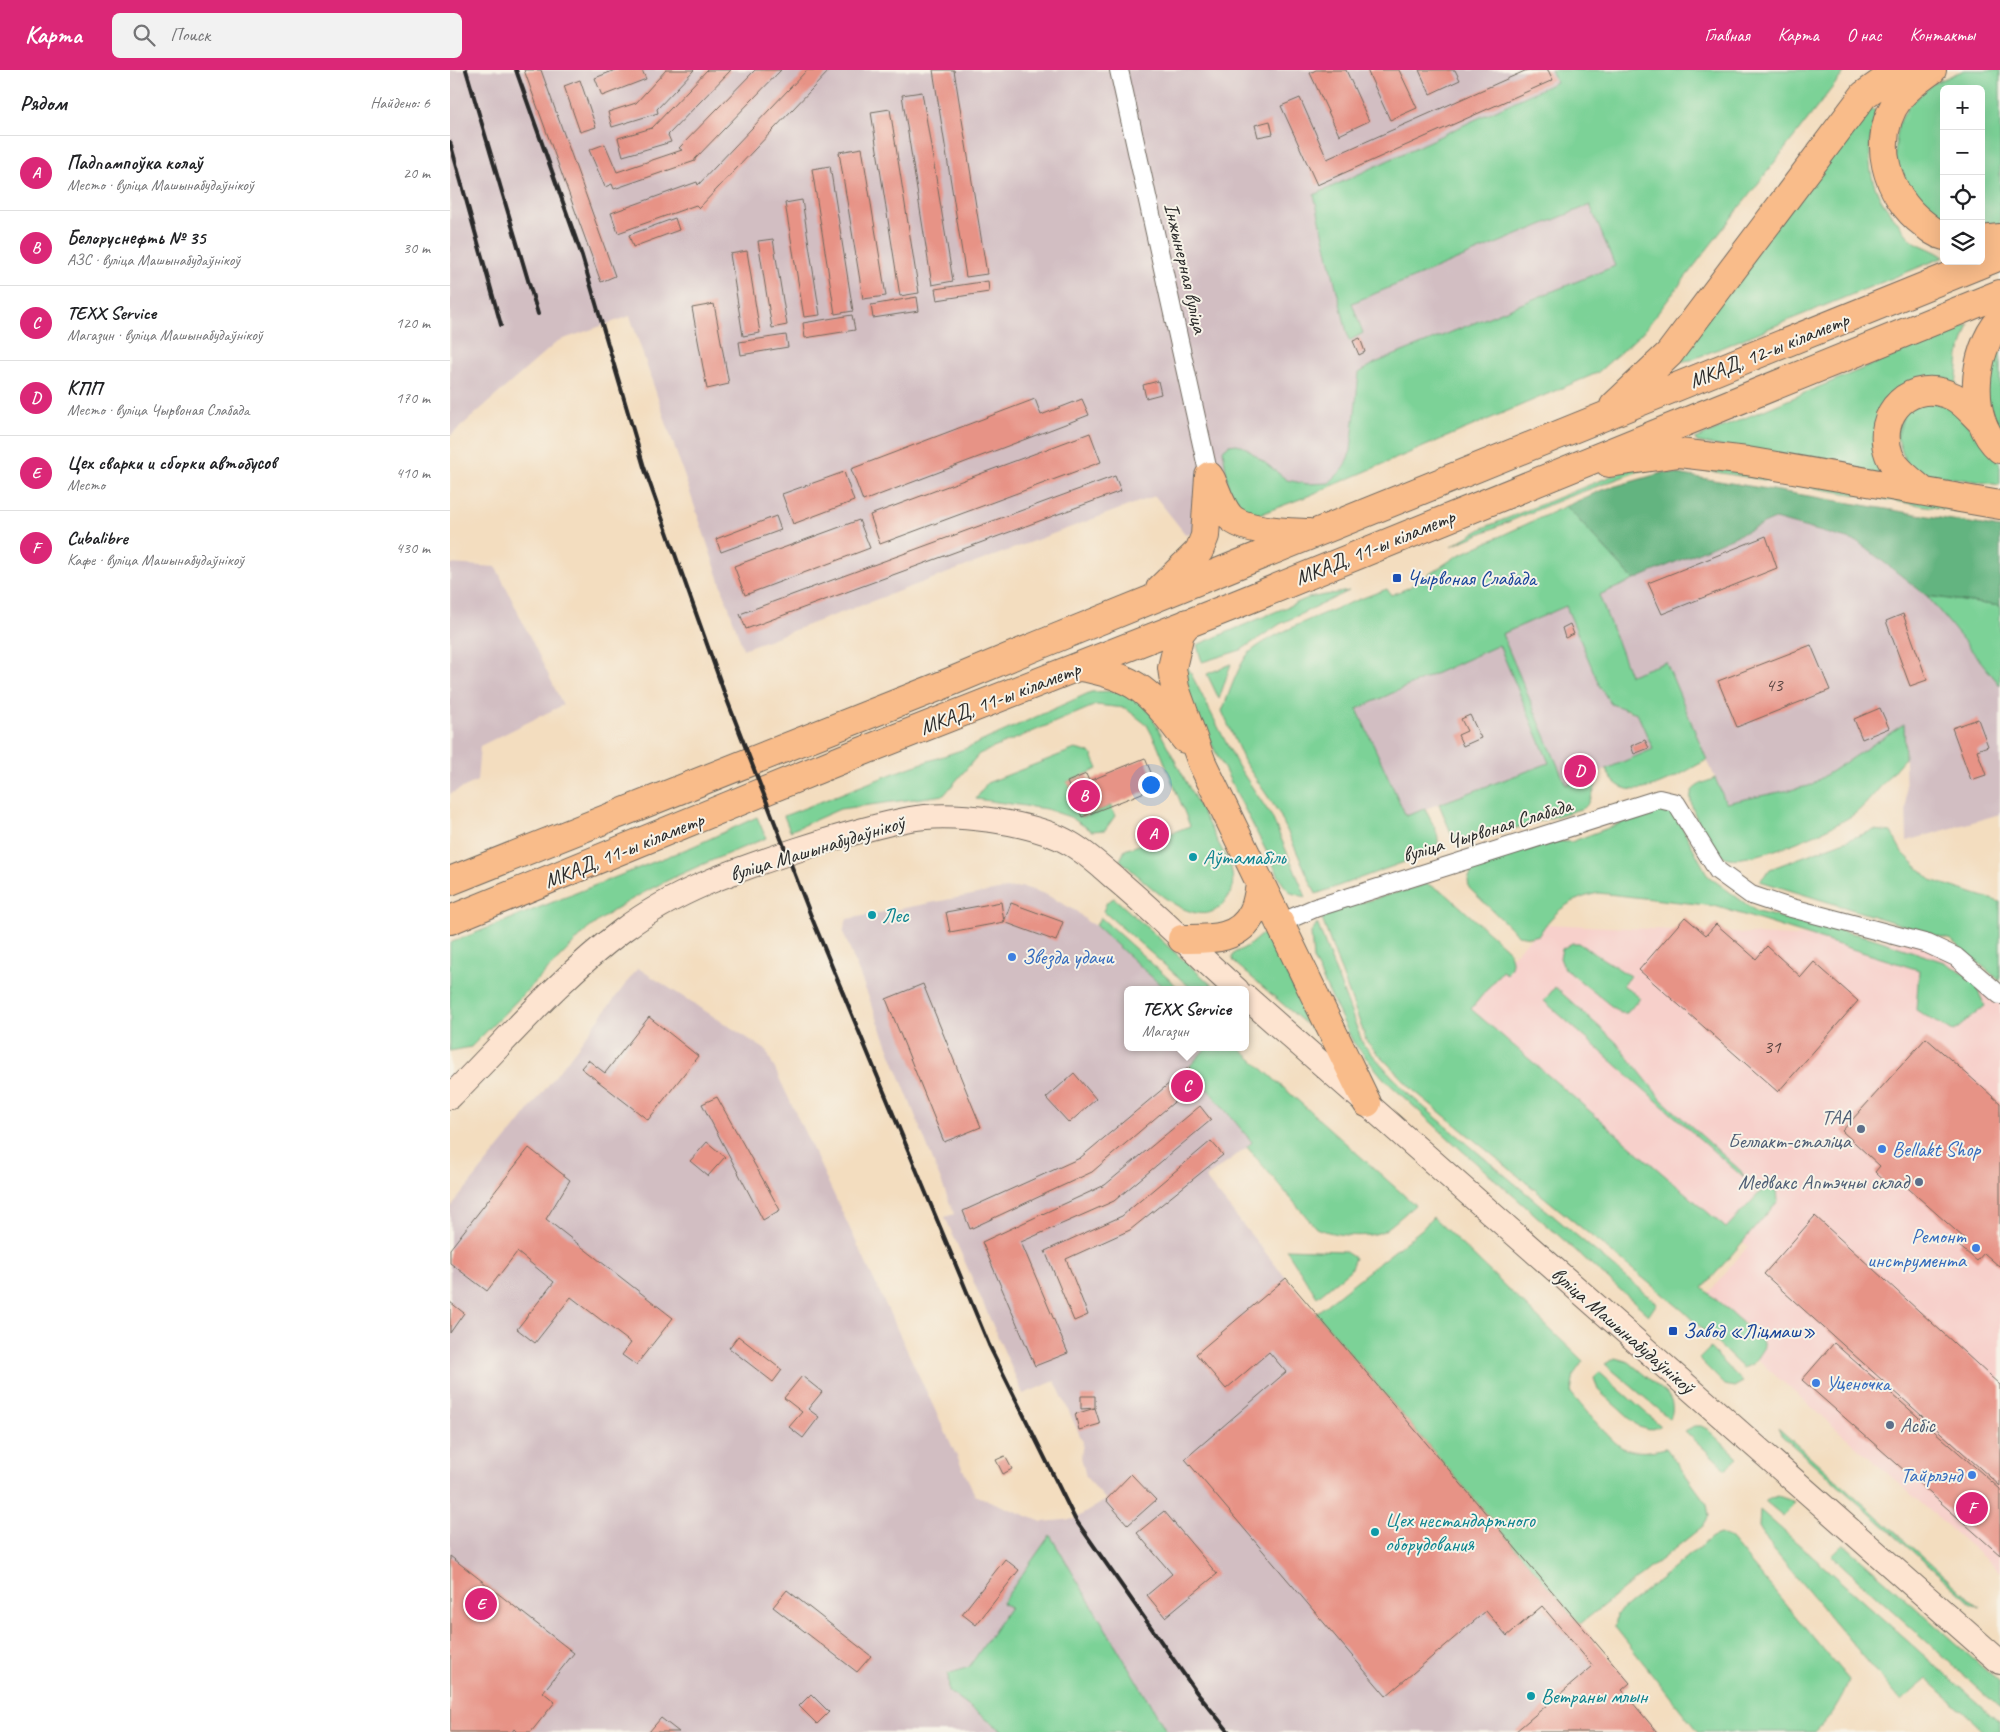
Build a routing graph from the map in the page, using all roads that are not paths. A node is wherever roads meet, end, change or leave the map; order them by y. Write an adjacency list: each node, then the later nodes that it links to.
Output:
1 (1119, 70): 15 (street, Інжынерная вуліца)
2 (1900, 70): 10 (highway)
3 (1932, 70): 4 (highway)
4 (1940, 233)
5 (2000, 238): 6 (highway)
6 (1985, 240)
7 (2000, 256): 10 (highway, МКАД, 12-ы кіламетр)
8 (2000, 294): 14 (highway, МКАД, 12-ы кіламетр)
9 (2000, 320): 11 (highway)
10 (1603, 417): 12 (highway, МКАД, 12-ы кіламетр)
11 (1982, 422): 13 (highway); 16 (highway)
12 (1537, 444): 18 (highway, МКАД, 11-ы кіламетр)
13 (2000, 450)
14 (1557, 473): 16 (highway); 20 (highway, МКАД, 11-ы кіламетр)
15 (1210, 476): 18 (highway); 19 (highway)
16 (1922, 491): 17 (highway)
17 (2000, 505)
18 (1313, 534): 19 (highway, МКАД, 11-ы кіламетр)
19 (1151, 600): 23 (highway, МКАД, 11-ы кіламетр)
20 (1188, 623): 21 (highway, МКАД, 11-ы кіламетр); 22 (highway)
21 (1080, 667): 22 (highway); 25 (highway, МКАД, 11-ы кіламетр)
22 (1202, 763): 24 (highway)
23 (450, 881)
24 (1260, 886): 26 (highway); 27 (highway)
25 (450, 920)
26 (1280, 924): 29 (street, вуліца Чырвоная Слабада); 32 (highway)
27 (1182, 939): 28 (main road, вуліца Машынабудаўнікоў); 31 (main road, вуліца Машынабудаўнікоў)
28 (1233, 986)
29 (2000, 995)
30 (1249, 1000): 32 (main road, вуліца Машынабудаўнікоў)
31 (450, 1097)
32 (1367, 1103): 33 (main road, вуліца Машынабудаўнікоў)
33 (2000, 1662)

